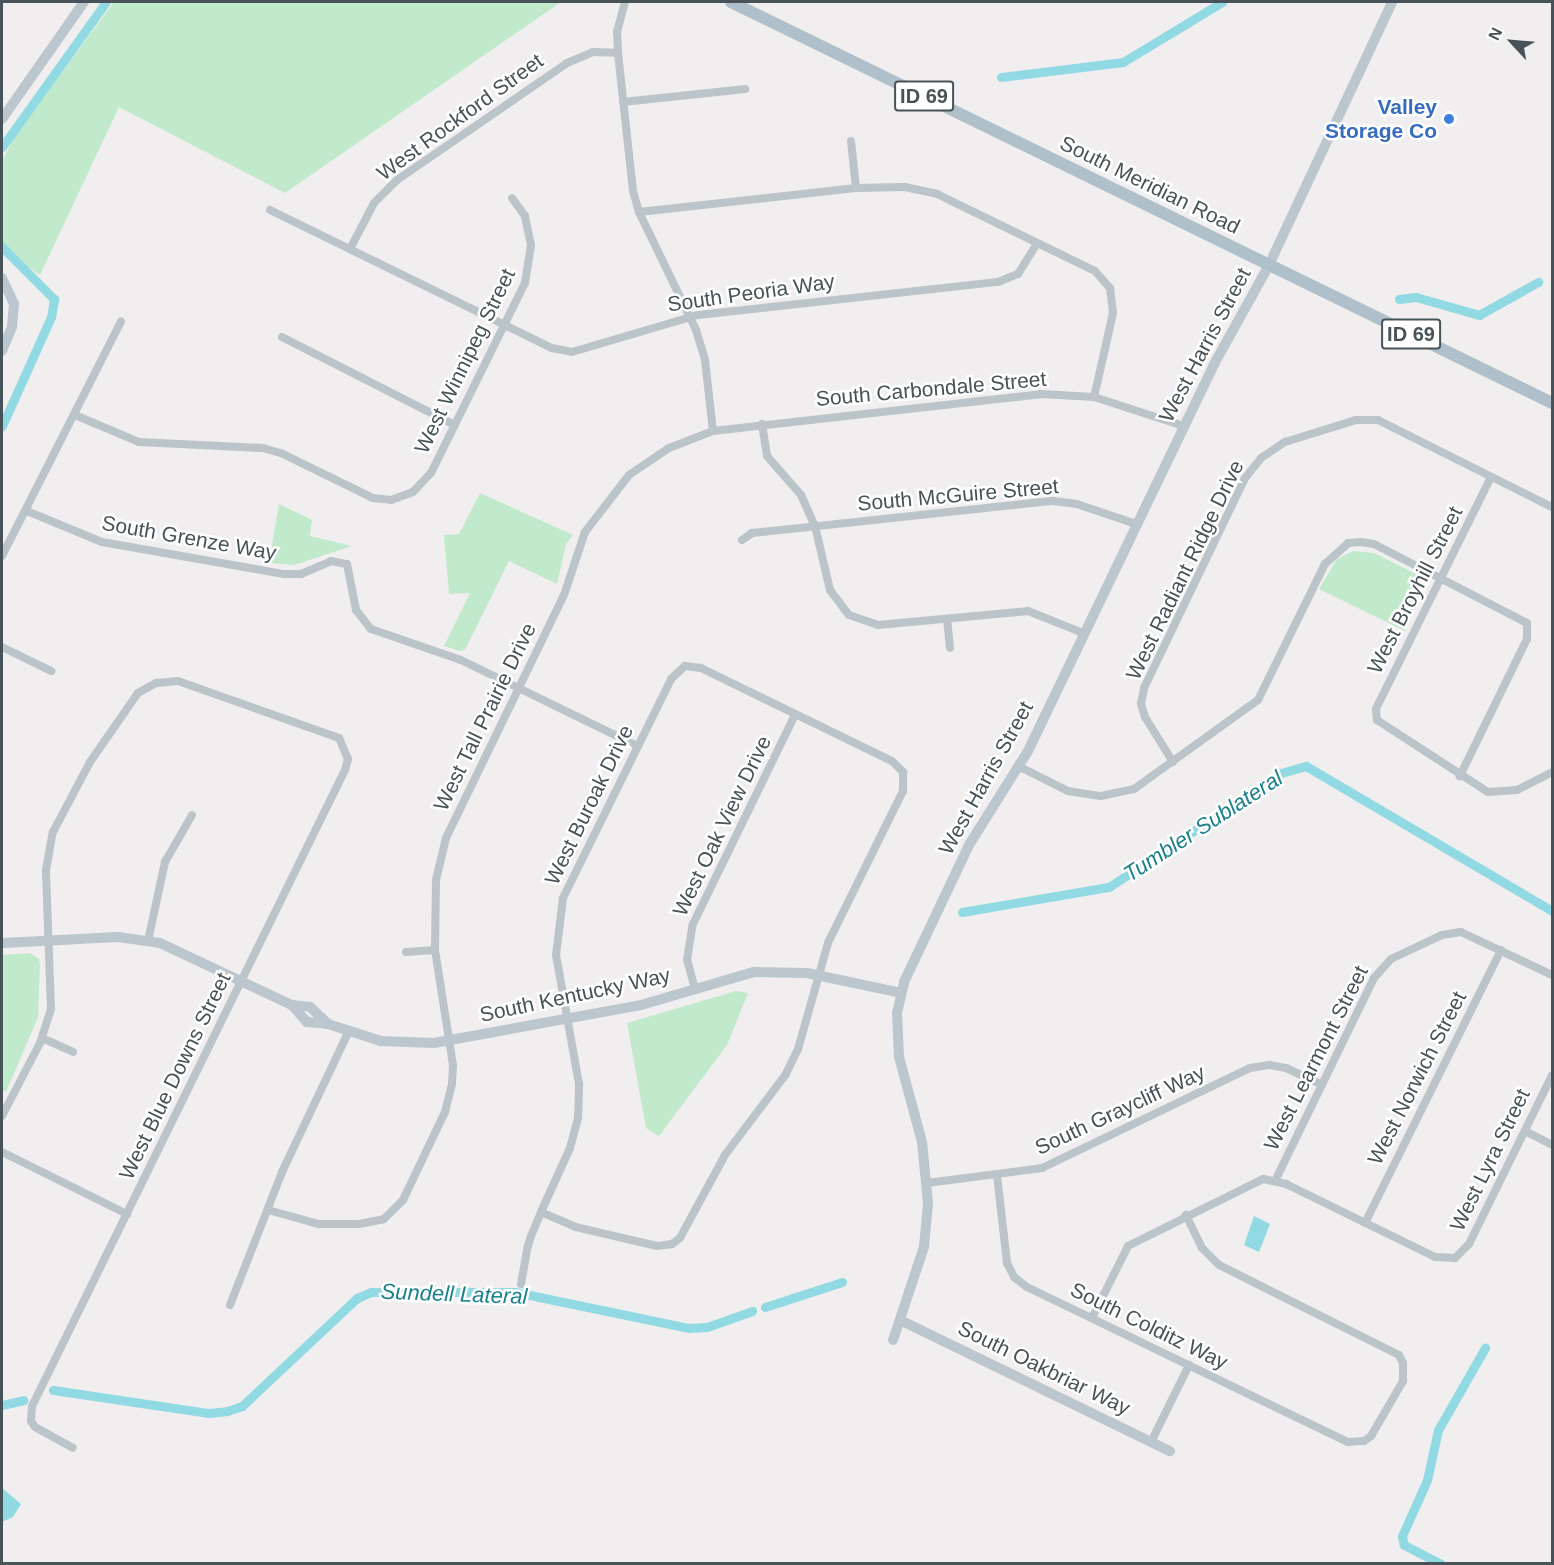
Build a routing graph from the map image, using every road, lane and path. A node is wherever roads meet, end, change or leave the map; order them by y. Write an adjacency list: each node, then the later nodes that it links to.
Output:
1 (84, 2): 8 (street)
2 (625, 2): 5 (street)
3 (730, 2): 16 (main road, South Meridian Road / ID 69)
4 (1392, 2): 16 (street, West Harris Street)
5 (618, 53): 7 (street); 15 (street, West Rockford Street)
6 (745, 89): 7 (street)
7 (623, 102): 13 (street)
8 (2, 119)
9 (850, 141): 10 (street)
10 (856, 188): 13 (street); 14 (street)
11 (512, 198): 20 (street, West Winnipeg Street)
12 (270, 210): 15 (street, South Peoria Way)
13 (639, 212): 18 (street)
14 (1037, 243): 18 (street, South Peoria Way); 23 (street)
15 (350, 249): 20 (street, South Peoria Way)
16 (1269, 265): 24 (main road, South Meridian Road / ID 69); 28 (street, West Harris Street)
17 (2, 278): 22 (street)
18 (689, 317): 20 (street, South Peoria Way); 29 (street)
19 (121, 321): 25 (street)
20 (504, 324): 27 (street, West Winnipeg Street)
21 (282, 337): 27 (street)
22 (2, 351)
23 (1094, 397): 26 (street, South Carbondale Street); 28 (street, South Carbondale Street)
24 (1552, 403)
25 (75, 415): 27 (street, West Winnipeg Street); 32 (street)
26 (762, 423): 29 (street, South Carbondale Street); 34 (street)
27 (455, 425)
28 (1184, 426): 33 (street, West Harris Street)
29 (713, 431): 43 (street, West Tall Prairie Drive)
30 (1491, 477): 31 (street); 37 (street, West Broyhill Street); 46 (street, West Radiant Ridge Drive)
31 (1552, 507)
32 (27, 511): 36 (street); 43 (street, South Grenze Way)
33 (1136, 524): 34 (street, South McGuire Street); 39 (street, West Harris Street)
34 (815, 526): 35 (street, South McGuire Street); 38 (street)
35 (742, 540)
36 (2, 556)
37 (1441, 577): 46 (street); 49 (street, West Broyhill Street); 49 (street)
38 (946, 619): 39 (street); 41 (street)
39 (1083, 633): 47 (street, West Harris Street)
40 (2, 647): 42 (street)
41 (950, 648)
42 (51, 671)
43 (518, 688): 45 (street); 54 (street, West Tall Prairie Drive)
44 (795, 715): 45 (street, West Buroak Drive); 57 (street); 60 (street, West Oak View Drive)
45 (637, 746): 62 (street, West Buroak Drive)
46 (1173, 762): 47 (street)
47 (1020, 767): 61 (street, West Harris Street)
48 (1552, 772): 49 (street)
49 (1460, 776)
50 (192, 815): 52 (street)
51 (49, 940): 52 (street, South Kentucky Way); 53 (street, South Kentucky Way); 59 (street, West Blue Downs Street); 64 (street)
52 (148, 941): 59 (street, South Kentucky Way)
53 (2, 943)
54 (435, 950): 56 (street); 65 (street, West Tall Prairie Drive)
55 (1501, 950): 58 (street); 68 (street, West Learmont Street); 80 (street, West Norwich Street)
56 (406, 952)
57 (817, 975): 60 (street, South Kentucky Way); 61 (street, South Kentucky Way); 77 (street)
58 (1552, 975)
59 (242, 980): 63 (street, South Kentucky Way); 78 (street, West Blue Downs Street)
60 (695, 989): 62 (street, South Kentucky Way)
61 (901, 993): 75 (street, West Harris Street)
62 (568, 1019): 65 (street, South Kentucky Way); 77 (street, West Buroak Drive)
63 (349, 1032): 65 (street, South Kentucky Way); 76 (street)
64 (42, 1038): 66 (street); 69 (street)
65 (449, 1042): 76 (street, West Tall Prairie Drive)
66 (73, 1052)
67 (1552, 1075): 70 (street, West Lyra Street)
68 (1322, 1085): 73 (street, South Graycliff Way); 74 (street, West Learmont Street)
69 (2, 1116)
70 (1525, 1131): 71 (street); 80 (street, West Lyra Street)
71 (1552, 1145)
72 (2, 1152): 78 (street)
73 (997, 1175): 75 (street, South Graycliff Way); 83 (street, South Colditz Way)
74 (1275, 1181): 79 (street); 80 (street)
75 (927, 1183): 84 (street, West Harris Street)
76 (268, 1210): 82 (street)
77 (542, 1212): 81 (street, West Buroak Drive)
78 (127, 1214): 88 (street, West Blue Downs Street)
79 (1186, 1215): 83 (street); 86 (street, South Colditz Way)
80 (1365, 1223)
81 (521, 1284)
82 (230, 1305)
83 (1092, 1318): 86 (street, South Colditz Way)
84 (902, 1320): 85 (street, West Harris Street); 87 (street, South Oakbriar Way)
85 (893, 1340)
86 (1190, 1365): 87 (street)
87 (1151, 1442): 89 (street, South Oakbriar Way)
88 (74, 1448)
89 (1170, 1451)

